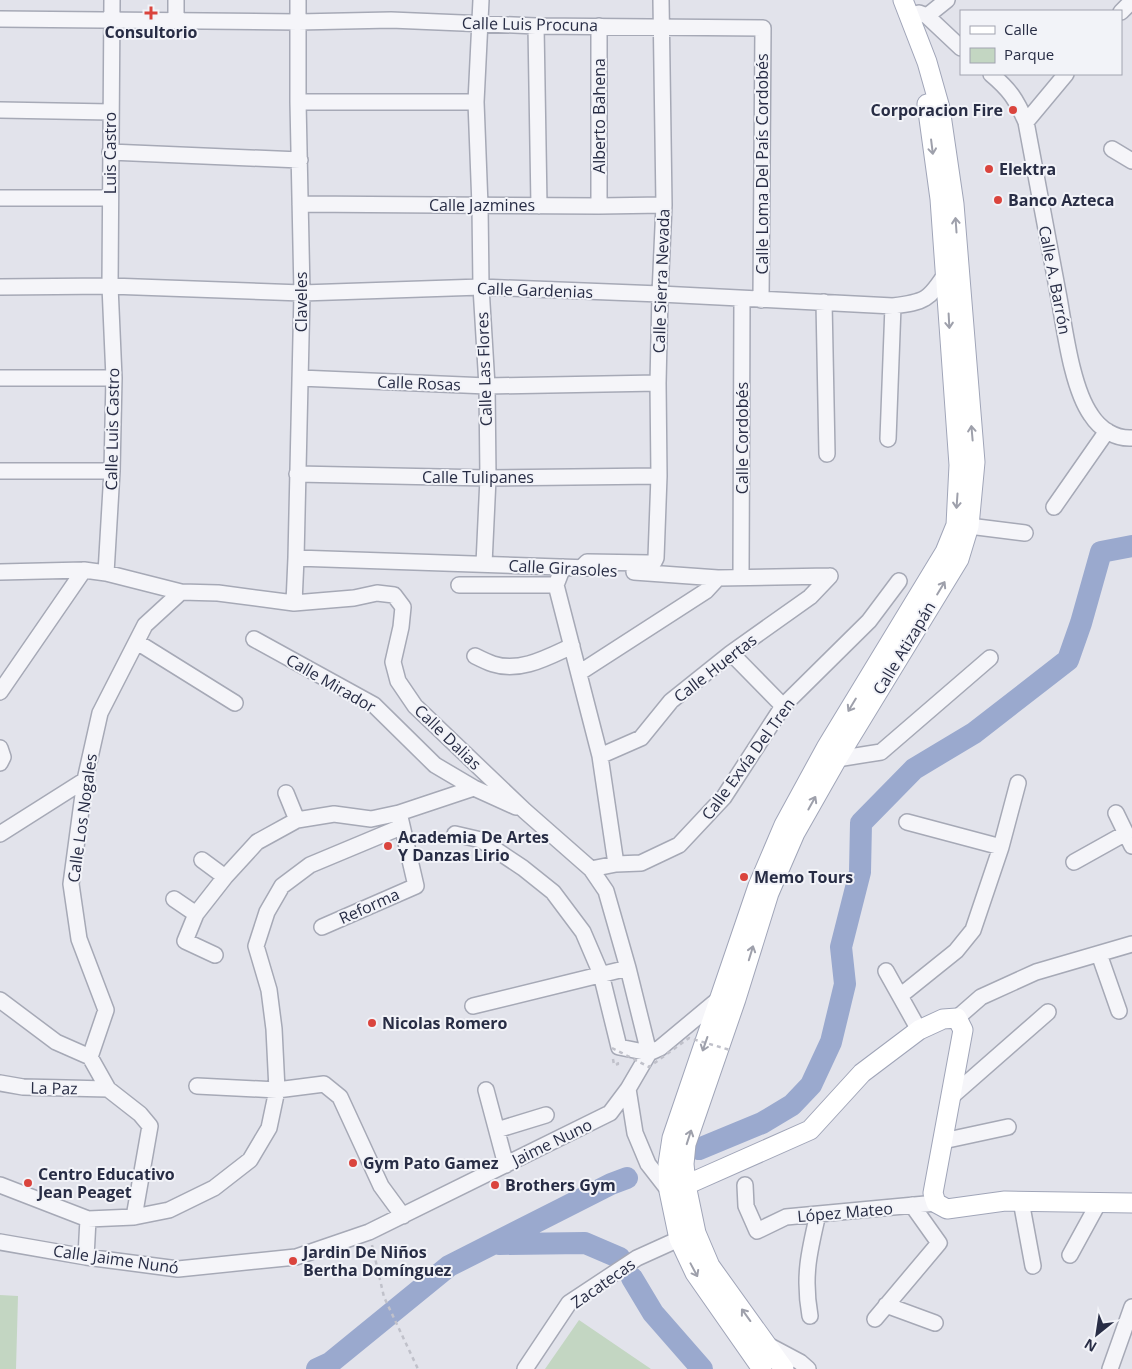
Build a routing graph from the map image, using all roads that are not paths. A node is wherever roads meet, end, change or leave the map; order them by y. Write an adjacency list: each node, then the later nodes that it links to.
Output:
1 (112, 0): 12 (street)
2 (176, 0): 13 (street)
3 (298, 0): 14 (street, Claveles)
4 (481, 0): 15 (street, Calle Las Flores)
5 (661, 0): 18 (street, Calle Sierra Nevada)
6 (889, 0): 39 (main road, one-way to 39)
7 (947, 0): 9 (street)
8 (1132, 1): 10 (street)
9 (916, 9): 20 (street); 39 (main road, one-way to 9)
10 (1122, 11)
11 (0, 19): 12 (street, Calle Luis Procuna)
12 (111, 20): 13 (street, Calle Luis Procuna); 26 (street, Luis Castro)
13 (176, 21): 14 (street, Calle Luis Procuna)
14 (298, 22): 15 (street, Calle Luis Procuna); 23 (street, Claveles)
15 (480, 24): 16 (street, Calle Luis Procuna); 24 (street, Calle Las Flores)
16 (536, 26): 17 (street, Calle Luis Procuna); 37 (street)
17 (599, 26): 18 (street, Calle Luis Procuna); 38 (street, Alberto Bahena)
18 (661, 26): 19 (street, Calle Luis Procuna); 35 (street, Calle Sierra Nevada)
19 (763, 28): 46 (street, Calle Loma Del País Cordobés)
20 (960, 47)
21 (992, 75): 27 (street, Calle A. Barrón)
22 (1065, 75): 27 (street)
23 (298, 102): 24 (street); 30 (street, Claveles)
24 (476, 102): 36 (street, Calle Las Flores)
25 (0, 110): 26 (street)
26 (111, 112): 29 (street, Luis Castro)
27 (1026, 122): 54 (street, Calle A. Barrón)
28 (1112, 149): 31 (street)
29 (110, 152): 30 (street); 33 (street, Luis Castro)
30 (300, 160): 34 (street, Claveles)
31 (1132, 161)
32 (0, 198): 33 (street)
33 (110, 198): 40 (street, Luis Castro)
34 (300, 204): 36 (street, Calle Jazmines); 43 (street, Claveles)
35 (664, 205): 38 (street, Calle Jazmines); 44 (street, Calle Sierra Nevada)
36 (480, 206): 37 (street, Calle Jazmines); 42 (street, Calle Las Flores)
37 (539, 206): 38 (street, Calle Jazmines)
38 (599, 206)
39 (953, 273): 48 (street, Calle Gardenias); 64 (main road, Calle Atizapán, one-way to 39); 123 (main road, Calle Atizapán, one-way to 123)
40 (110, 286): 41 (street, Calle Gardenias); 43 (street, Calle Gardenias); 50 (street, Calle Luis Castro)
41 (0, 287)
42 (481, 287): 43 (street, Calle Gardenias); 44 (street, Calle Gardenias); 53 (street, Calle Las Flores)
43 (302, 293): 51 (street, Claveles)
44 (660, 294): 45 (street, Calle Gardenias); 52 (street, Calle Sierra Nevada)
45 (742, 299): 46 (street, Calle Gardenias); 75 (street, Calle Cordobés)
46 (761, 300): 47 (street, Calle Gardenias)
47 (824, 302): 48 (street, Calle Gardenias); 57 (street)
48 (893, 306): 56 (street)
49 (0, 378): 50 (street)
50 (114, 378): 59 (street, Calle Luis Castro)
51 (300, 378): 53 (street, Calle Rosas); 60 (street, Claveles)
52 (658, 383): 53 (street, Calle Rosas); 61 (street, Calle Sierra Nevada)
53 (487, 386): 62 (street, Calle Las Flores)
54 (1107, 431): 55 (street, Calle A. Barrón); 63 (street)
55 (1132, 438)
56 (888, 439)
57 (827, 454)
58 (0, 471): 59 (street)
59 (112, 471): 72 (street, Calle Luis Castro)
60 (297, 474): 62 (street, Calle Tulipanes); 66 (street, Claveles)
61 (660, 476): 62 (street, Calle Tulipanes); 69 (street, Calle Sierra Nevada)
62 (488, 478): 67 (street, Calle Las Flores)
63 (1054, 507)
64 (969, 526): 65 (street); 93 (main road, Calle Atizapán, one-way to 64)
65 (1025, 533)
66 (296, 558): 67 (street, Calle Girasoles); 80 (street, Claveles)
67 (484, 564): 68 (street, Calle Girasoles)
68 (563, 567): 69 (street, Calle Girasoles); 77 (street)
69 (580, 568): 74 (street, Calle Girasoles)
70 (84, 570): 71 (street); 72 (street); 88 (street)
71 (0, 572)
72 (106, 573): 79 (street)
73 (830, 576): 75 (street, Calle Girasoles); 84 (street, Calle Huertas)
74 (718, 578): 75 (street, Calle Girasoles); 87 (street)
75 (741, 578)
76 (898, 580): 90 (street, Calle Exvía Del Tren)
77 (556, 585): 78 (street); 83 (street)
78 (459, 586)
79 (181, 592): 80 (street); 82 (street, Calle Los Nogales)
80 (294, 603): 99 (street, Calle Dalias)
81 (254, 639): 97 (street, Calle Mirador)
82 (137, 642): 89 (street); 95 (street, Calle Los Nogales)
83 (572, 646): 85 (street); 87 (street)
84 (731, 653): 90 (street); 92 (street, Calle Huertas)
85 (475, 656)
86 (990, 658): 93 (street)
87 (579, 673): 92 (street)
88 (0, 692)
89 (235, 703)
90 (783, 706): 110 (street, Calle Exvía Del Tren)
91 (0, 748): 94 (street)
92 (600, 756): 110 (street)
93 (836, 759): 123 (main road, Calle Atizapán, one-way to 93)
94 (0, 763)
95 (85, 780): 104 (street); 131 (street, Calle Los Nogales)
96 (1018, 783): 107 (street)
97 (474, 788): 99 (street, Calle Mirador); 102 (street)
98 (286, 793): 101 (street)
99 (525, 811): 111 (street)
100 (1116, 813): 106 (street)
101 (297, 820): 102 (street); 112 (street)
102 (400, 820): 115 (street, Reforma); 136 (street)
103 (907, 822): 107 (street)
104 (0, 834)
105 (455, 834): 121 (street)
106 (1129, 840): 109 (street)
107 (1001, 847): 122 (street)
108 (202, 860): 112 (street)
109 (1074, 862)
110 (616, 864): 111 (street, Calle Exvía Del Tren)
111 (591, 869): 119 (street)
112 (225, 877): 114 (street)
113 (174, 899): 114 (street)
114 (196, 914): 118 (street)
115 (322, 927)
116 (1132, 944): 117 (street)
117 (1099, 954): 126 (street); 128 (street)
118 (215, 956)
119 (628, 968): 121 (street); 130 (street)
120 (886, 971): 122 (street)
121 (601, 974): 125 (street); 130 (street)
122 (900, 996): 129 (street)
123 (728, 998): 130 (street); 146 (main road)
124 (0, 1000): 131 (street)
125 (473, 1006)
126 (1119, 1011)
127 (1048, 1012): 138 (street)
128 (957, 1018): 129 (main road); 138 (main road)
129 (919, 1030): 146 (main road)
130 (649, 1053): 135 (street, Jaime Nuno)
131 (90, 1057): 134 (street)
132 (0, 1083): 134 (street, La Paz)
133 (197, 1086): 136 (street)
134 (108, 1089): 154 (street)
135 (628, 1089): 143 (street, Jaime Nuno); 146 (street)
136 (277, 1090): 153 (street); 154 (street)
137 (486, 1090): 141 (street)
138 (952, 1097): 142 (main road)
139 (546, 1114): 141 (street)
140 (1008, 1127): 142 (street)
141 (496, 1130): 143 (street)
142 (943, 1141): 149 (main road)
143 (506, 1165): 153 (street, Jaime Nuno)
144 (0, 1185): 155 (street)
145 (746, 1185): 152 (street, López Mateo)
146 (678, 1188): 156 (main road); 166 (main road, one-way to 146)
147 (1021, 1201): 148 (main road); 149 (main road); 160 (street)
148 (1100, 1202): 150 (main road); 158 (street)
149 (936, 1203): 151 (street, López Mateo)
150 (1132, 1203)
151 (912, 1205): 152 (street, López Mateo); 161 (street)
152 (818, 1214): 163 (street)
153 (403, 1216): 159 (street, Calle Jaime Nunó)
154 (134, 1217): 155 (street)
155 (88, 1219): 159 (street)
156 (679, 1239): 167 (street, Zacatecas); 168 (main road, one-way to 168)
157 (0, 1242): 159 (street, Calle Jaime Nunó)
158 (1070, 1255)
159 (86, 1257)
160 (1033, 1266)
161 (886, 1306): 164 (street); 165 (street)
162 (1132, 1307): 171 (street)
163 (810, 1316)
164 (875, 1319)
165 (936, 1323)
166 (766, 1344): 169 (main road); 170 (street)
167 (525, 1369)
168 (762, 1369)
169 (784, 1369)
170 (808, 1369)
171 (1110, 1369)

